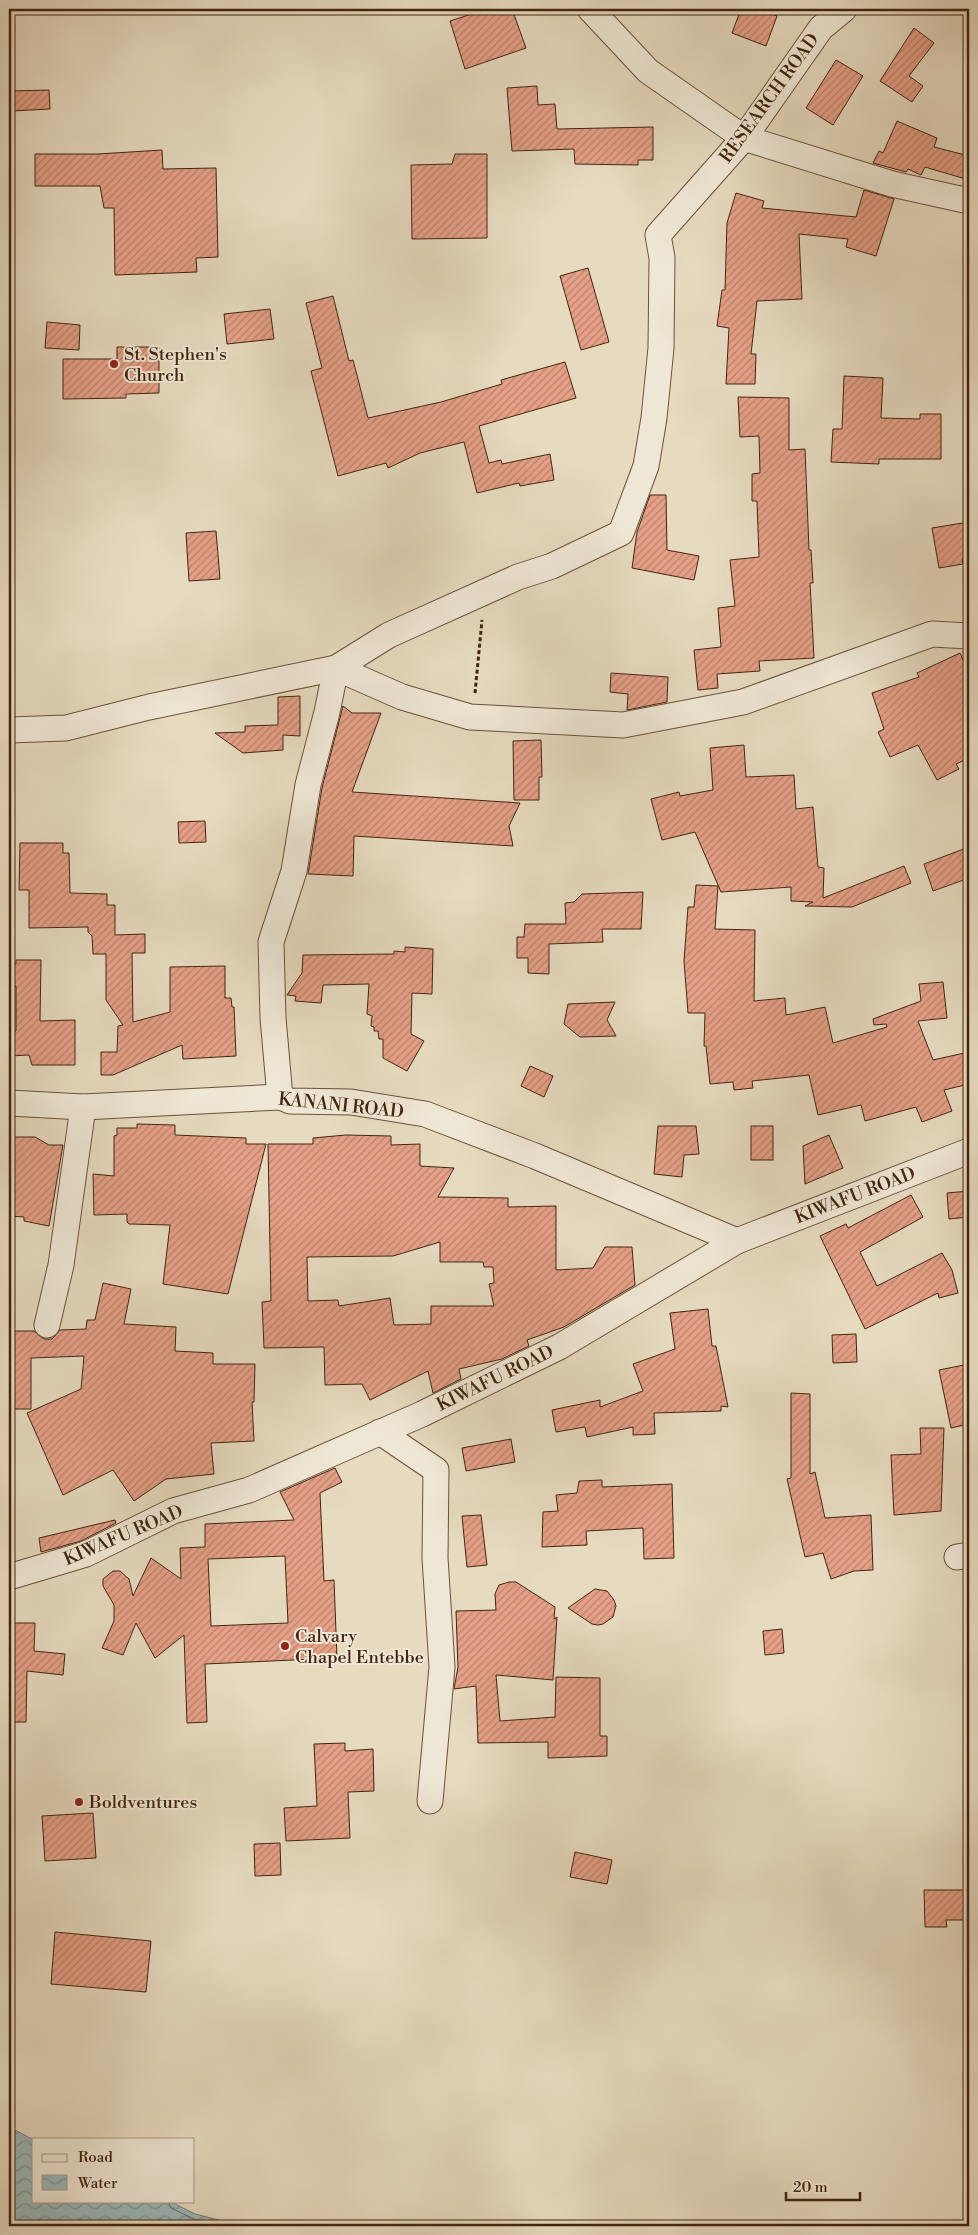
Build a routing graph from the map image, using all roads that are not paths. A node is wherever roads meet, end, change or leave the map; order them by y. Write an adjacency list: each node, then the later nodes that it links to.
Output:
1 (590, 9): 3 (street)
2 (844, 9): 3 (street, RESEARCH ROAD)
3 (744, 138): 4 (street); 6 (street, RESEARCH ROAD)
4 (969, 201)
5 (969, 636): 6 (street)
6 (336, 668): 7 (street); 8 (street)
7 (9, 730)
8 (280, 1097): 10 (street, KANANI ROAD); 12 (street, KANANI ROAD)
9 (9, 1103): 10 (street, KANANI ROAD)
10 (83, 1107): 13 (street)
11 (969, 1151): 12 (street, KIWAFU ROAD)
12 (738, 1242): 14 (street, KIWAFU ROAD)
13 (47, 1325)
14 (380, 1432): 15 (street, KIWAFU ROAD); 16 (street)
15 (9, 1577)
16 (430, 1801)

